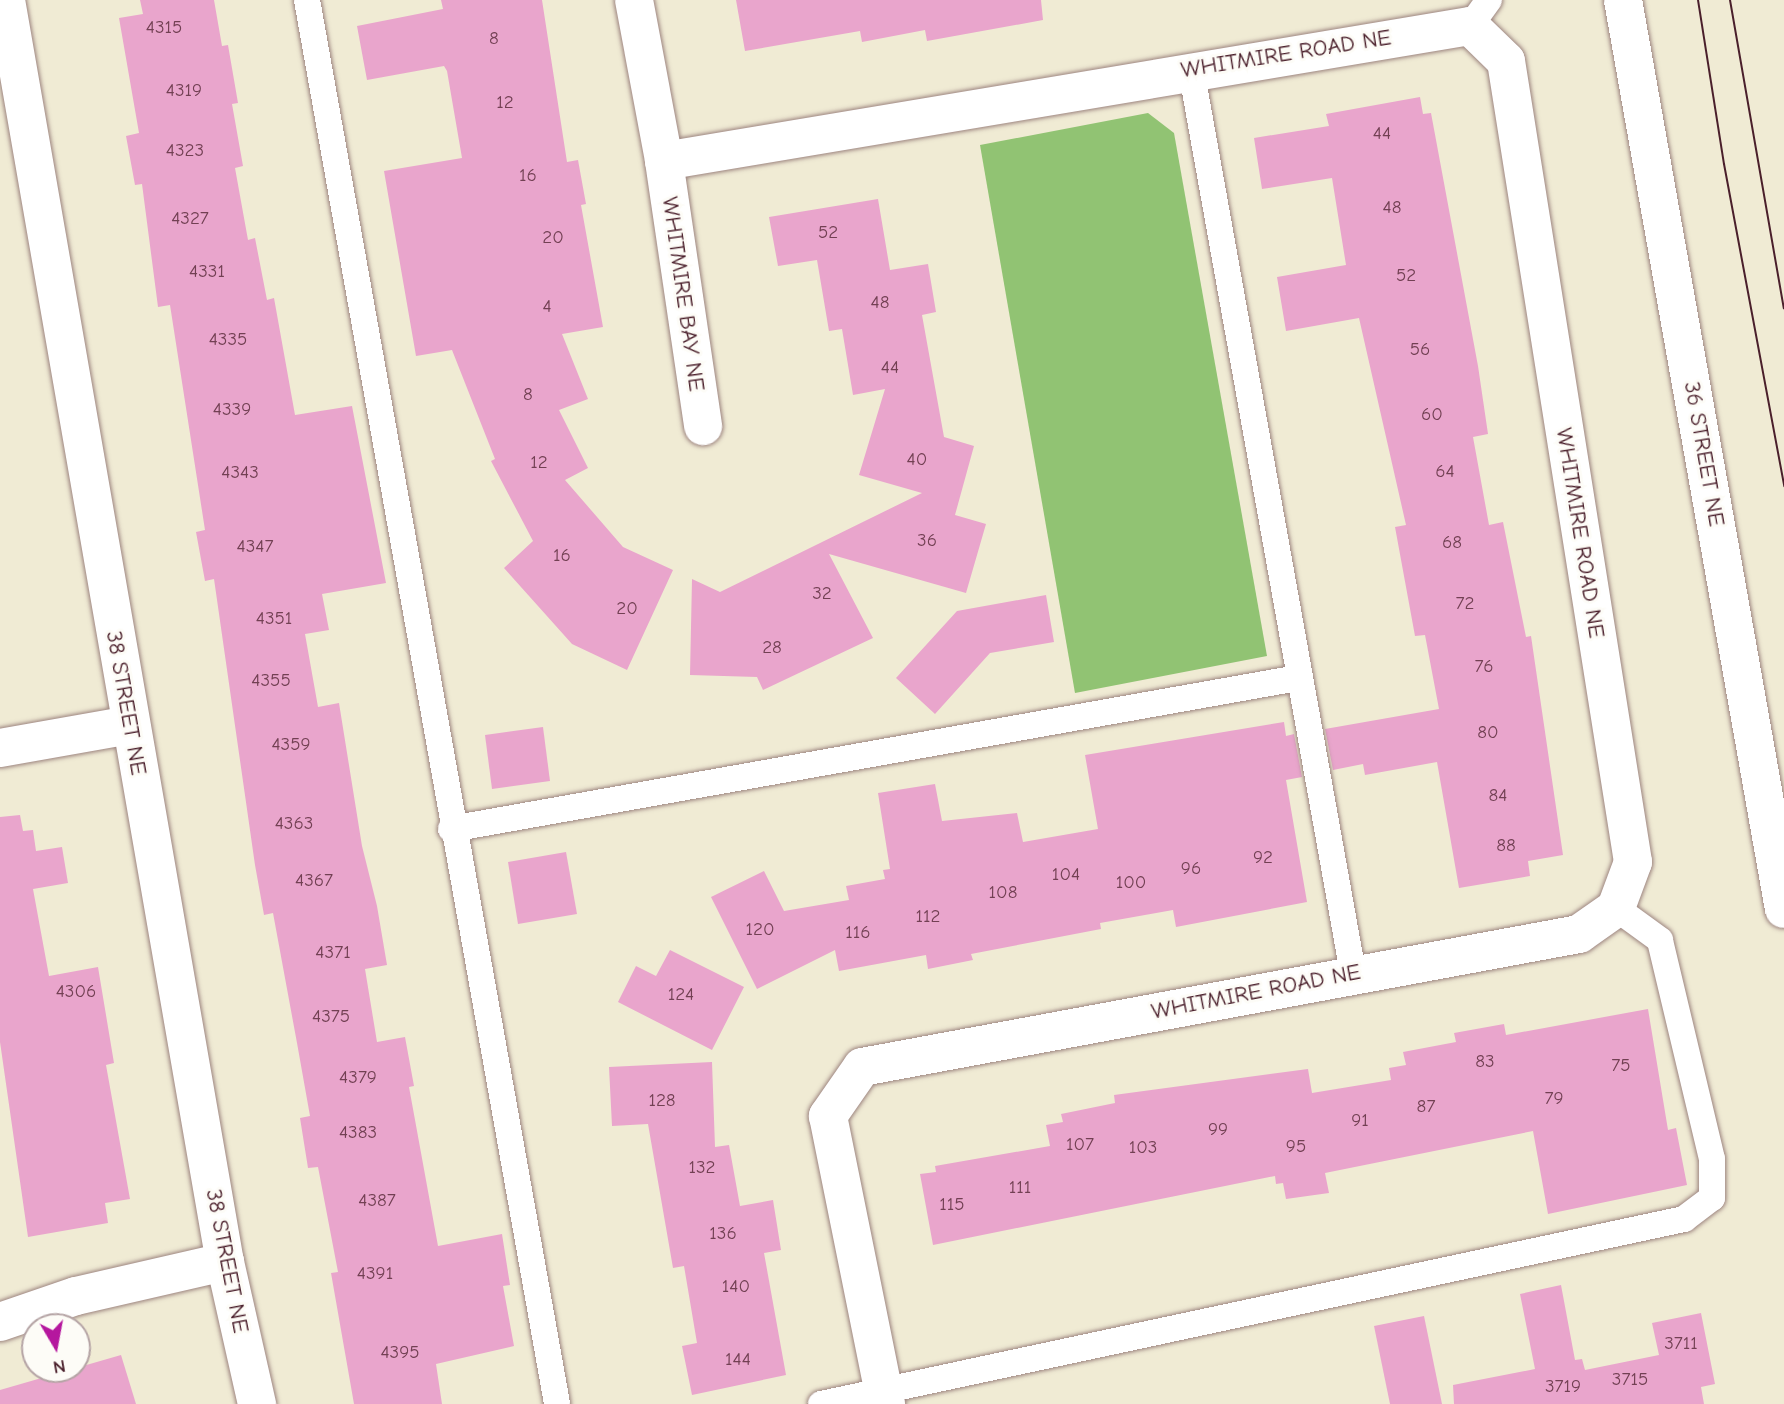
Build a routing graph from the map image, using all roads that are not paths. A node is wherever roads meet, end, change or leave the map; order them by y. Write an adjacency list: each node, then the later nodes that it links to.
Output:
1 (6, 0): 10 (street, 38 STREET NE)
2 (307, 0): 12 (lane)
3 (634, 0): 7 (street)
4 (1623, 0): 14 (street, 36 STREET NE)
5 (1480, 13): 6 (street, WHITMIRE ROAD NE); 13 (street, WHITMIRE ROAD NE)
6 (1191, 69): 7 (street, WHITMIRE ROAD NE); 9 (lane)
7 (664, 161): 8 (street, WHITMIRE BAY NE)
8 (703, 426)
9 (1298, 678): 12 (lane); 15 (lane)
10 (130, 726): 11 (street); 16 (street, 38 STREET NE)
11 (0, 748)
12 (451, 829): 20 (lane)
13 (1616, 908): 15 (street, WHITMIRE ROAD NE); 18 (lane)
14 (1784, 909)
15 (1353, 973): 18 (street, WHITMIRE ROAD NE)
16 (225, 1262): 17 (street); 19 (street, 38 STREET NE)
17 (0, 1322)
18 (885, 1398): 21 (lane)
19 (257, 1404)
20 (557, 1404)
21 (821, 1404)

